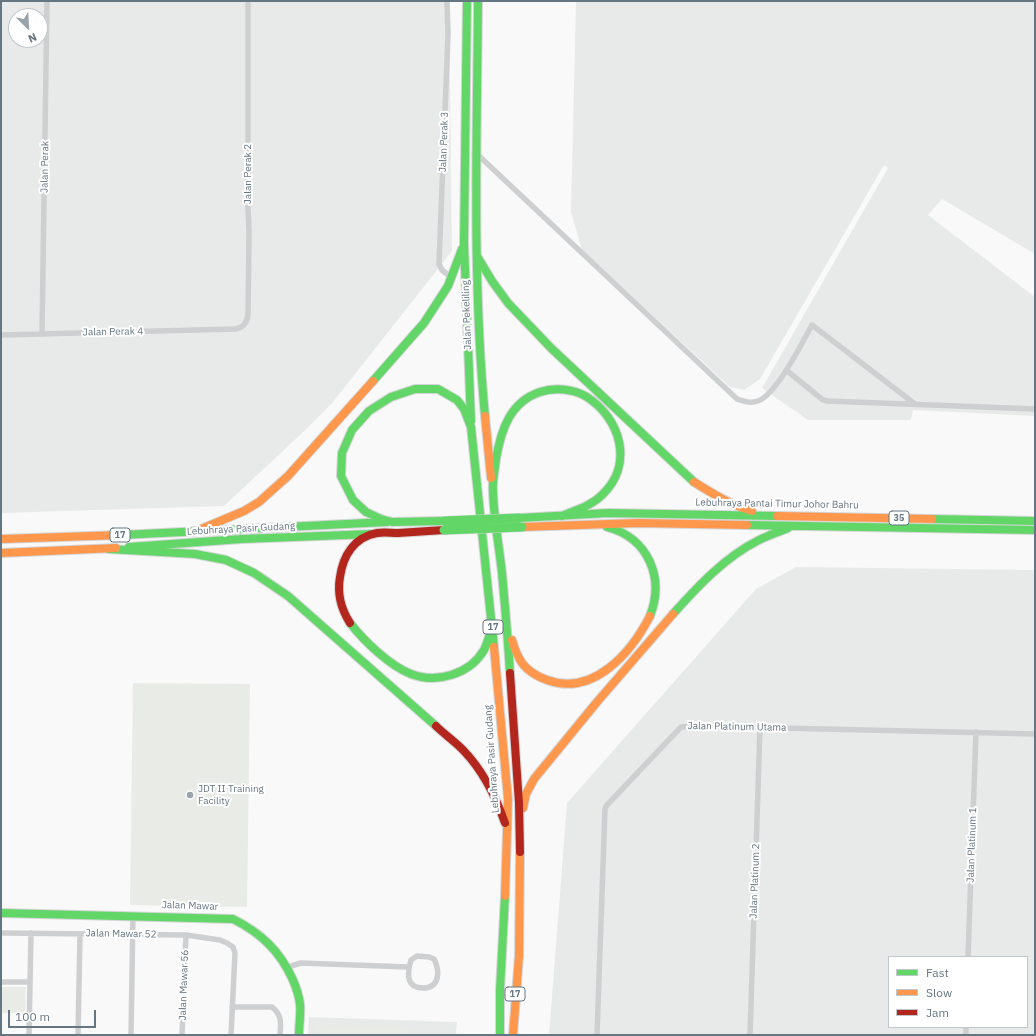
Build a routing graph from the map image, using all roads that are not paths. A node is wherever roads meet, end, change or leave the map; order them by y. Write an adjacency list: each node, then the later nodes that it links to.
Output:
1 (47, 1): 11 (street, Jalan Perak)
2 (248, 1): 10 (street, Jalan Perak 2)
3 (447, 1): 9 (street, Jalan Perak 3)
4 (467, 1): 7 (main road, Jalan Pekeliling)
5 (478, 1): 6 (main road, Jalan Pekeliling)
6 (477, 154): 8 (main road, Jalan Pekeliling); 13 (street)
7 (464, 243): 9 (main road); 16 (main road, Jalan Pekeliling)
8 (477, 256): 17 (main road, Jalan Pekeliling / 17); 18 (main road)
9 (452, 278): 27 (main road)
10 (224, 330): 11 (street, Jalan Perak 4)
11 (42, 333): 12 (street, Jalan Perak 4)
12 (1, 335)
13 (786, 370): 14 (street); 14 (street)
14 (915, 404): 15 (street)
15 (1035, 409)
16 (471, 427): 21 (main road); 32 (main road, Lebuhraya Pasir Gudang / 17)
17 (492, 488): 19 (main road); 33 (main road, Jalan Pekeliling / 17)
18 (764, 515): 19 (main road, Lebuhraya Pantai Timur Johor Bahru / 35); 20 (main road, Lebuhraya Pantai Timur Johor Bahru / 35)
19 (562, 516): 22 (main road, Lebuhraya Pantai Timur Johor Bahru / 17)
20 (1035, 521)
21 (392, 522): 23 (main road, Lebuhraya Pasir Gudang / 17); 27 (main road, Lebuhraya Pasir Gudang / 17)
22 (520, 522): 23 (main road, Lebuhraya Pasir Gudang / 17, bridge); 24 (main road, Lebuhraya Pantai Timur Johor Bahru / 17)
23 (444, 525): 28 (main road, Lebuhraya Pasir Gudang / 17)
24 (590, 525): 25 (main road, Lebuhraya Pantai Timur Johor Bahru / 35); 33 (main road)
25 (795, 526): 26 (main road, Lebuhraya Pantai Timur Johor Bahru / 35); 38 (main road)
26 (1035, 530)
27 (194, 532): 29 (main road, Lebuhraya Pasir Gudang / 17)
28 (373, 534): 30 (main road, Lebuhraya Pasir Gudang / 17); 32 (main road)
29 (1, 539)
30 (109, 549): 31 (main road, Lebuhraya Pasir Gudang / 17); 37 (main road)
31 (1, 553)
32 (492, 624): 37 (main road, Lebuhraya Pasir Gudang / 17)
33 (508, 627): 38 (main road, 17)
34 (760, 727): 35 (street, Jalan Platinum Utama); 61 (street, Jalan Platinum Utama); 62 (street, Jalan Platinum 2)
35 (976, 732): 36 (street, Jalan Platinum Utama); 46 (street, Jalan Platinum 1)
36 (1035, 734)
37 (506, 829): 59 (main road, Lebuhraya Pasir Gudang / 17)
38 (520, 829): 60 (main road, 17)
39 (1, 913): 40 (main road, Jalan Mawar)
40 (133, 915): 44 (street); 47 (main road, Jalan Mawar)
41 (1, 932): 42 (street, Jalan Mawar 52)
42 (31, 933): 43 (street, Jalan Mawar 52); 50 (street)
43 (80, 934): 44 (street, Jalan Mawar 52); 53 (street)
44 (133, 934): 45 (street, Jalan Mawar 52); 54 (street)
45 (186, 935): 51 (street, Jalan Mawar 52); 55 (street, Jalan Mawar 56)
46 (968, 956)
47 (288, 967): 48 (street); 58 (main road, Jalan Mawar)
48 (408, 967): 48 (street)
49 (1, 982): 50 (street)
50 (30, 982): 52 (street)
51 (232, 1007): 56 (street); 57 (street)
52 (29, 1035)
53 (78, 1035)
54 (131, 1035)
55 (182, 1035)
56 (231, 1035)
57 (280, 1035)
58 (299, 1035)
59 (500, 1035)
60 (513, 1035)
61 (598, 1035)
62 (750, 1035)

